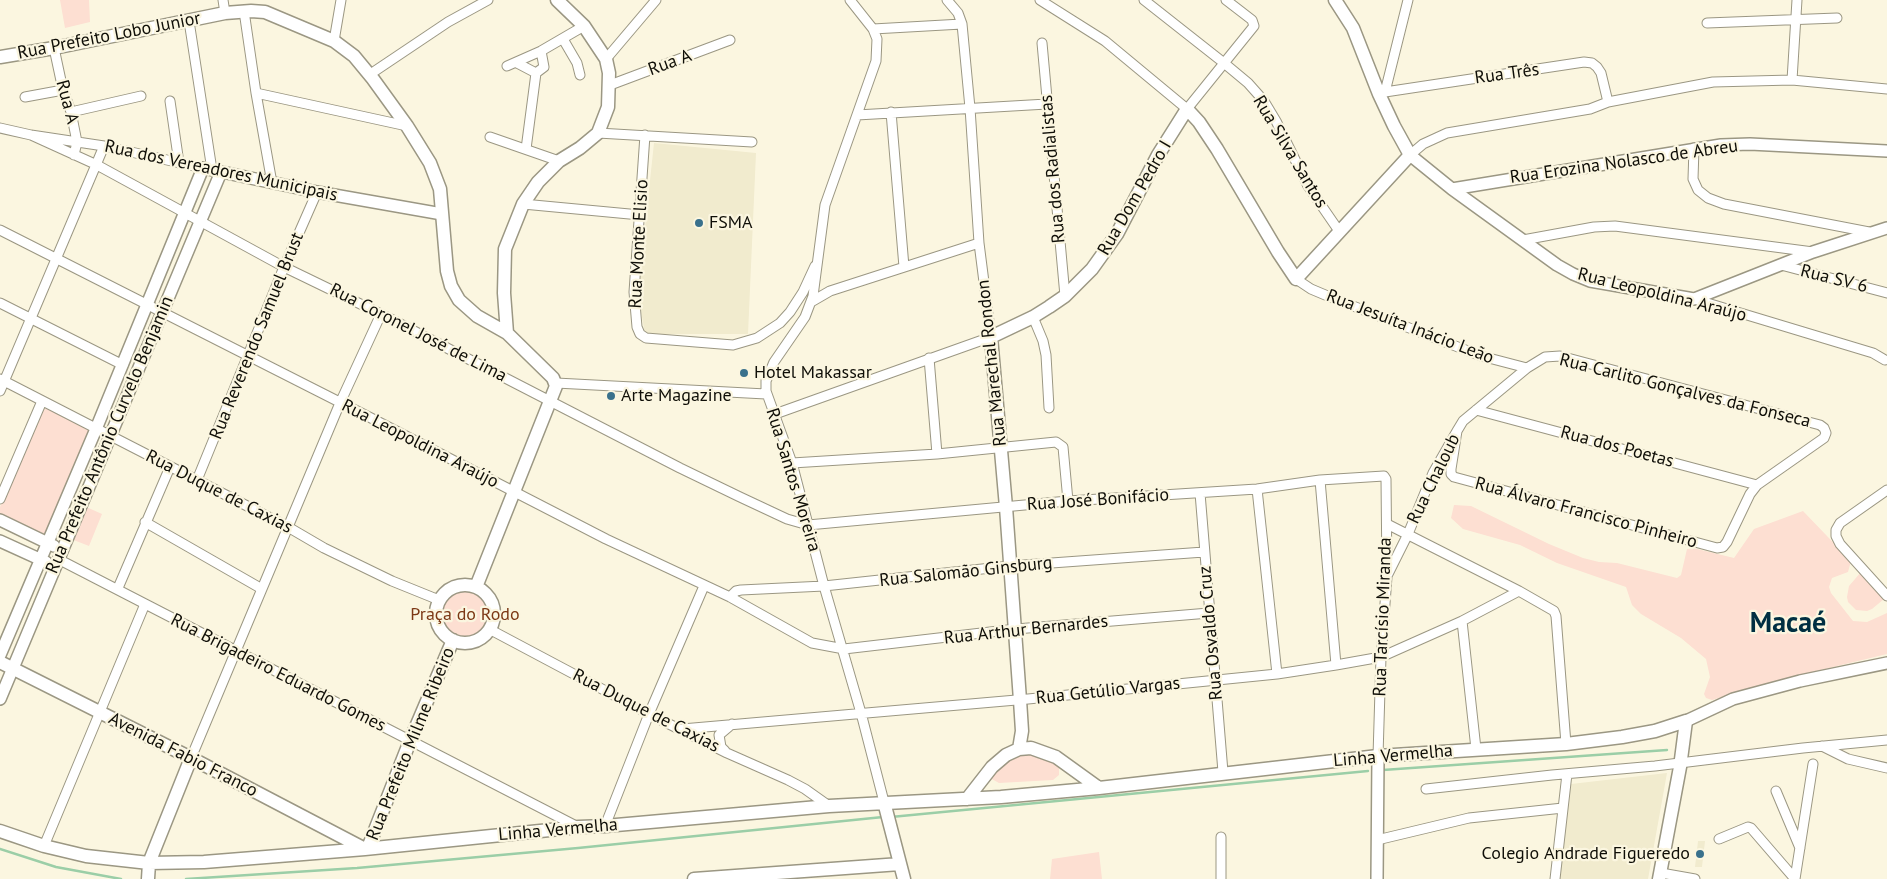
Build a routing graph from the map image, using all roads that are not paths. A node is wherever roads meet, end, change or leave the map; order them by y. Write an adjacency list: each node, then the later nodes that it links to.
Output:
1 (223, 0): 15 (street)
2 (341, 0): 25 (street)
3 (488, 0): 35 (street)
4 (557, 0): 21 (main road)
5 (656, 0): 30 (street)
6 (850, 0): 22 (street, Rua Santos Moreira)
7 (947, 0): 19 (street, Rua Marechal Rondon)
8 (1040, 0): 49 (street)
9 (1144, 0): 32 (street, Rua Silva Santos)
10 (1226, 0): 32 (street, Rua Dom Pedro I)
11 (1335, 0): 42 (main road)
12 (1408, 0): 42 (street)
13 (1797, 0): 17 (street)
14 (244, 11): 15 (main road, Rua Prefeito Lobo Junior); 25 (main road, Rua Prefeito Lobo Junior); 41 (street)
15 (225, 13): 18 (main road, Rua Prefeito Lobo Junior)
16 (1837, 18): 17 (street)
17 (1795, 20): 20 (street); 37 (street)
18 (189, 21): 27 (main road, Rua Prefeito Lobo Junior); 70 (street)
19 (962, 24): 22 (street); 48 (street, Rua Marechal Rondon)
20 (1707, 24)
21 (584, 26): 23 (street); 30 (main road)
22 (873, 30): 52 (street, Rua Santos Moreira)
23 (563, 39): 28 (street); 36 (street)
24 (730, 40): 38 (street, Rua A)
25 (334, 41): 35 (main road, Rua Prefeito Lobo Junior)
26 (1042, 42): 47 (street, Rua dos Radialistas)
27 (54, 48): 29 (main road, Rua Prefeito Lobo Junior); 40 (street, Rua A)
28 (541, 51): 31 (street); 34 (street)
29 (0, 57)
30 (606, 59): 38 (main road)
31 (517, 63): 33 (street); 34 (street)
32 (1224, 63): 49 (street, Rua Dom Pedro I); 81 (street, Rua Silva Santos)
33 (507, 66)
34 (536, 73): 62 (street)
35 (369, 75): 53 (main road, Rua Prefeito Lobo Junior)
36 (580, 75)
37 (1792, 80): 39 (street); 46 (street)
38 (610, 85): 55 (main road)
39 (1887, 89)
40 (63, 90): 44 (street); 50 (street, Rua A)
41 (256, 93): 53 (street); 71 (street)
42 (1382, 93): 46 (street, Rua Três); 65 (main road)
43 (141, 96): 50 (street)
44 (25, 97)
45 (170, 100): 68 (street)
46 (1608, 102): 65 (street)
47 (1047, 104): 48 (street); 93 (street, Rua dos Radialistas)
48 (970, 108): 51 (street); 84 (street, Rua Marechal Rondon)
49 (1187, 109): 91 (main road); 93 (main road, Rua Dom Pedro I)
50 (71, 112): 59 (street, Rua A)
51 (891, 112): 52 (street); 90 (street)
52 (857, 115): 86 (street, Rua Santos Moreira)
53 (407, 126): 76 (main road, Rua Prefeito Lobo Junior)
54 (0, 128): 56 (street, Rua dos Vereadores Municipais)
55 (598, 133): 57 (street); 67 (main road)
56 (31, 135): 59 (street, Rua dos Vereadores Municipais); 66 (street, Rua Coronel José de Lima)
57 (645, 135): 60 (street); 77 (street, Rua Monte Elisio)
58 (490, 137): 62 (street)
59 (77, 142): 61 (street, Rua dos Vereadores Municipais); 66 (street, Rua A)
60 (752, 142)
61 (104, 146): 68 (street, Rua dos Vereadores Municipais); 69 (street)
62 (526, 148): 67 (street)
63 (1694, 148): 64 (street, Rua Erozina Nolasco de Abreu); 72 (street, Rua Erozina Nolasco de Abreu); 82 (street)
64 (1887, 151)
65 (1410, 155): 72 (street, Rua Leopoldina Araújo); 81 (main road)
66 (74, 156): 69 (street, Rua Coronel José de Lima)
67 (559, 161): 74 (main road)
68 (179, 163): 70 (street, Rua dos Vereadores Municipais)
69 (97, 164): 75 (street, Rua Coronel José de Lima); 87 (street)
70 (212, 170): 71 (street, Rua dos Vereadores Municipais); 75 (street, Rua Prefeito Antônio Curvelo Benjamin); 78 (street, Rua Prefeito Antônio Curvelo Benjamin)
71 (272, 183): 73 (street, Rua dos Vereadores Municipais)
72 (1452, 189): 83 (street, Rua Leopoldina Araújo)
73 (317, 192): 76 (street, Rua dos Vereadores Municipais); 89 (street, Rua Reverendo Samuel Brust)
74 (523, 204): 77 (street); 102 (main road)
75 (186, 214): 78 (street, Rua Coronel José de Lima); 97 (street, Rua Prefeito Antônio Curvelo Benjamin)
76 (442, 214): 102 (main road, Rua Prefeito Lobo Junior)
77 (640, 215): 86 (street, Rua Monte Elisio)
78 (201, 222): 89 (street, Rua Coronel José de Lima); 98 (street, Rua Prefeito Antônio Curvelo Benjamin)
79 (1887, 228): 82 (street)
80 (0, 230): 87 (street, Rua Leopoldina Araújo)
81 (1339, 231): 91 (main road)
82 (1869, 232): 85 (street)
83 (1523, 240): 85 (street); 94 (street, Rua Leopoldina Araújo)
84 (979, 243): 90 (street); 103 (street, Rua Marechal Rondon)
85 (1813, 252): 88 (street)
86 (819, 256): 95 (street, Rua Santos Moreira)
87 (55, 259): 97 (street, Rua Leopoldina Araújo); 101 (street)
88 (1781, 265): 92 (street, Rua SV 6); 94 (street)
89 (284, 267): 99 (street, Rua Coronel José de Lima); 104 (street, Rua Reverendo Samuel Brust)
90 (904, 267): 95 (street)
91 (1296, 279): 109 (street, Rua Jesuíta Inácio Leão)
92 (1887, 293)
93 (1065, 296): 100 (main road, Rua Dom Pedro I)
94 (1694, 299): 107 (street, Rua Leopoldina Araújo)
95 (811, 302): 113 (street, Rua Santos Moreira)
96 (0, 303): 101 (street)
97 (148, 304): 98 (street, Rua Leopoldina Araújo); 108 (street, Rua Prefeito Antônio Curvelo Benjamin)
98 (161, 311): 104 (street, Rua Leopoldina Araújo); 122 (street, Rua Prefeito Antônio Curvelo Benjamin)
99 (381, 314): 115 (street, Rua Coronel José de Lima); 116 (street)
100 (1033, 317): 103 (main road, Rua Dom Pedro I); 117 (street)
101 (31, 318): 108 (street); 110 (street)
102 (507, 333): 111 (main road, Rua Prefeito Lobo Junior)
103 (991, 337): 106 (street); 123 (main road, Rua Marechal Rondon)
104 (249, 356): 116 (street, Rua Leopoldina Araújo); 128 (street, Rua Reverendo Samuel Brust)
105 (1545, 357): 109 (street, Rua Chaloub); 130 (street, Rua Carlito Gonçalves da Fonseca)
106 (929, 358): 119 (street); 124 (street)
107 (1886, 360)
108 (123, 365): 120 (street, Rua Prefeito Antônio Curvelo Benjamin)
109 (1527, 368): 118 (street, Rua Chaloub)
110 (2, 380): 112 (street); 114 (street, Rua Duque de Caxias)
111 (556, 383): 113 (street); 115 (main road)
112 (0, 391)
113 (766, 394): 119 (street, Rua Santos Moreira)
114 (42, 401): 120 (street, Rua Duque de Caxias); 135 (street)
115 (551, 401): 133 (main road); 141 (street, Rua Coronel José de Lima)
116 (340, 402): 133 (street, Rua Leopoldina Araújo); 142 (street)
117 (1049, 408)
118 (1476, 410): 121 (street, Rua Chaloub); 130 (street, Rua dos Poetas)
119 (775, 414): 125 (street, Rua Santos Moreira)
120 (96, 429): 122 (street, Rua Duque de Caxias); 145 (street, Rua Prefeito Antônio Curvelo Benjamin)
121 (1457, 431): 130 (street, Rua Álvaro Francisco Pinheiro); 143 (street, Rua Chaloub)
122 (110, 436): 126 (street, Rua Duque de Caxias); 147 (street, Rua Prefeito Antônio Curvelo Benjamin)
123 (1001, 448): 124 (street); 136 (street); 137 (main road, Rua Marechal Rondon)
124 (938, 454): 125 (street)
125 (792, 463): 141 (street, Rua Santos Moreira)
126 (170, 467): 128 (street, Rua Duque de Caxias); 139 (street)
127 (1386, 479): 129 (street, Rua José Bonifácio); 140 (street, Rua Tarcísio Miranda)
128 (197, 480): 142 (street, Rua Duque de Caxias)
129 (1320, 480): 131 (street, Rua José Bonifácio); 172 (street)
130 (1758, 484)
131 (1257, 489): 134 (street, Rua José Bonifácio); 174 (street)
132 (1887, 490): 157 (street)
133 (514, 493): 151 (street, Rua Leopoldina Araújo); 153 (main road)
134 (1200, 493): 136 (street, Rua José Bonifácio); 146 (street, Rua Osvaldo Cruz)
135 (0, 499)
136 (1068, 502): 137 (street, Rua José Bonifácio)
137 (1006, 508): 141 (street, Rua José Bonifácio); 149 (main road, Rua Marechal Rondon)
138 (0, 520): 145 (street)
139 (145, 522): 154 (street); 155 (street)
140 (1387, 524): 143 (street); 150 (street, Rua Tarcísio Miranda)
141 (808, 526): 152 (street, Rua Santos Moreira)
142 (288, 527): 155 (street); 159 (street, Rua Duque de Caxias)
143 (1408, 534): 150 (street, Rua Chaloub); 156 (street)
144 (0, 541): 148 (street)
145 (48, 543): 147 (street); 148 (street, Rua Prefeito Antônio Curvelo Benjamin)
146 (1204, 552): 149 (street, Rua Salomão Ginsburg); 161 (street, Rua Osvaldo Cruz)
147 (59, 558): 148 (street); 154 (street, Rua Brigadeiro Eduardo Gomes); 173 (street, Rua Prefeito Antônio Curvelo Benjamin)
148 (41, 560): 168 (street, Rua Prefeito Antônio Curvelo Benjamin)
149 (1010, 566): 152 (street, Rua Salomão Ginsburg); 164 (main road, Rua Marechal Rondon)
150 (1387, 577): 169 (street, Rua Tarcísio Miranda)
151 (704, 586): 158 (street, Rua Leopoldina Araújo); 180 (street)
152 (824, 586): 158 (street, Rua Salomão Ginsburg); 166 (street, Rua Santos Moreira)
153 (476, 587): 159 (main road); 163 (main road)
154 (118, 588): 160 (street, Rua Brigadeiro Eduardo Gomes)
155 (262, 589): 167 (street)
156 (1519, 591): 162 (street, Rua Getúlio Vargas); 186 (street)
157 (1887, 596)
158 (730, 597): 166 (street, Rua Leopoldina Araújo)
159 (439, 600): 165 (main road)
160 (145, 604): 167 (street, Rua Brigadeiro Eduardo Gomes); 178 (street)
161 (1209, 613): 164 (street, Rua Arthur Bernardes); 175 (street, Rua Osvaldo Cruz)
162 (1462, 621): 169 (street, Rua Getúlio Vargas); 189 (street)
163 (489, 629): 165 (main road); 180 (street, Rua Duque de Caxias)
164 (1016, 629): 166 (street, Rua Arthur Bernardes); 177 (main road, Rua Marechal Rondon)
165 (453, 640): 185 (main road, Rua Prefeito Milme Ribeiro)
166 (844, 649): 179 (street, Rua Santos Moreira)
167 (236, 650): 185 (street, Rua Brigadeiro Eduardo Gomes); 192 (street)
168 (0, 655)
169 (1381, 657): 172 (street, Rua Getúlio Vargas); 191 (street, Rua Tarcísio Miranda)
170 (0, 662): 173 (main road, Avenida Fabio Franco)
171 (1887, 663): 181 (street)
172 (1336, 665): 174 (street, Rua Getúlio Vargas)
173 (13, 669): 176 (street, Rua Prefeito Antônio Curvelo Benjamin); 178 (main road, Avenida Fabio Franco)
174 (1277, 674): 175 (street, Rua Getúlio Vargas)
175 (1215, 680): 177 (street, Rua Getúlio Vargas); 198 (street, Rua Osvaldo Cruz)
176 (0, 699)
177 (1020, 700): 179 (street, Rua Getúlio Vargas); 188 (main road, Rua Marechal Rondon)
178 (100, 712): 192 (main road, Avenida Fabio Franco); 218 (street)
179 (861, 713): 182 (street, Rua Getúlio Vargas); 210 (street, Rua Santos Moreira)
180 (649, 714): 183 (street, Rua Duque de Caxias); 211 (street)
181 (1686, 721): 186 (main road, Linha Vermelha); 193 (main road)
182 (732, 723): 183 (street, Rua Getúlio Vargas); 190 (street)
183 (682, 729): 190 (street, Rua Duque de Caxias)
184 (1887, 740): 187 (street)
185 (410, 741): 212 (street, Rua Brigadeiro Eduardo Gomes); 220 (main road, Rua Prefeito Milme Ribeiro)
186 (1566, 744): 189 (main road, Linha Vermelha)
187 (1822, 746): 193 (street); 197 (street)
188 (1025, 748): 195 (main road); 196 (main road)
189 (1476, 750): 191 (main road, Linha Vermelha)
190 (727, 752): 201 (street, Rua Duque de Caxias)
191 (1378, 756): 198 (main road, Linha Vermelha); 217 (street)
192 (191, 758): 214 (main road, Avenida Fabio Franco); 223 (main road)
193 (1681, 762): 199 (street); 225 (main road)
194 (1813, 764): 219 (street)
195 (1067, 765): 200 (main road); 204 (main road)
196 (992, 767): 205 (main road); 206 (main road)
197 (1887, 768)
198 (1223, 772): 200 (main road, Linha Vermelha)
199 (1567, 774): 202 (street); 208 (street)
200 (1099, 788): 204 (main road, Linha Vermelha)
201 (805, 789): 207 (street, Rua Duque de Caxias); 209 (street)
202 (1426, 789)
203 (1776, 791): 219 (street)
204 (1056, 792): 205 (main road, Linha Vermelha)
205 (1002, 797): 206 (main road, Linha Vermelha)
206 (967, 799): 210 (main road, Linha Vermelha)
207 (829, 806): 209 (main road, Linha Vermelha); 210 (main road, Linha Vermelha)
208 (1563, 808): 217 (street); 230 (street)
209 (802, 809): 211 (main road, Linha Vermelha)
210 (886, 812): 222 (main road)
211 (605, 826): 212 (main road, Linha Vermelha)
212 (578, 827): 220 (main road, Linha Vermelha)
213 (0, 831): 218 (main road, Linha Vermelha)
214 (340, 836): 220 (main road, Avenida Fabio Franco); 221 (main road)
215 (1221, 837): 228 (street)
216 (1719, 839): 232 (street)
217 (1377, 840): 229 (street)
218 (44, 846): 223 (main road, Linha Vermelha)
219 (1800, 848): 232 (street)
220 (367, 849): 221 (main road, Linha Vermelha)
221 (333, 851): 223 (main road, Linha Vermelha)
222 (900, 864): 224 (main road); 227 (main road)
223 (149, 870)
224 (799, 874): 226 (main road)
225 (1660, 876): 231 (street)
226 (694, 879)
227 (904, 879)
228 (1221, 879)
229 (1377, 879)
230 (1554, 879)
231 (1695, 879)
232 (1795, 879)

